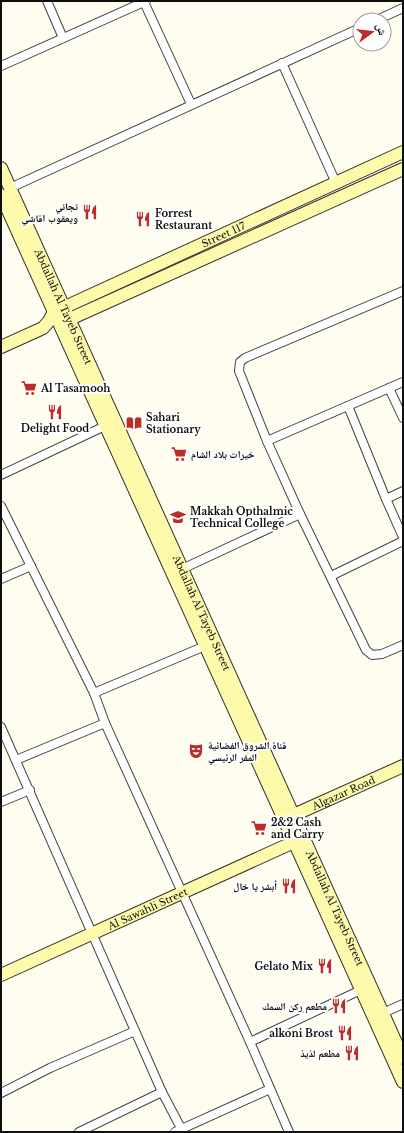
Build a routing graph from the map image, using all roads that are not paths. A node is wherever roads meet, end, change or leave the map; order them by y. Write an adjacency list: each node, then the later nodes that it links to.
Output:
1 (47, 1): 6 (street)
2 (145, 1): 6 (street); 9 (street)
3 (403, 8): 4 (street)
4 (392, 13)
5 (352, 32): 7 (street)
6 (63, 38): 8 (street)
7 (282, 63): 9 (street); 13 (street)
8 (1, 66)
9 (191, 104): 14 (street)
10 (403, 152): 13 (main road, Street 117)
11 (1, 168): 14 (main road, Abdallah Al Tayeb Street)
12 (403, 169): 16 (main road, Street 117)
13 (336, 183): 16 (main road, Street 117)
14 (6, 192): 16 (main road, Abdallah Al Tayeb Street)
15 (403, 291): 23 (street)
16 (59, 317): 17 (main road); 22 (main road, Abdallah Al Tayeb Street); 25 (main road, Abdallah Al Tayeb Street)
17 (1, 347)
18 (403, 382): 19 (street)
19 (389, 388): 20 (street); 21 (street)
20 (348, 406): 23 (street); 27 (street)
21 (403, 418)
22 (105, 426): 24 (street); 25 (main road, Abdallah Al Tayeb Street)
23 (267, 441): 29 (street)
24 (1, 475)
25 (137, 482): 33 (main road, Abdallah Al Tayeb Street); 37 (main road, Abdallah Al Tayeb Street)
26 (403, 491): 27 (street)
27 (386, 499): 30 (street)
28 (1, 506): 32 (street)
29 (300, 514): 33 (street); 34 (street)
30 (403, 537)
31 (403, 541): 34 (street)
32 (31, 566): 35 (street); 38 (street)
33 (182, 569): 45 (main road, Abdallah Al Tayeb Street)
34 (331, 576): 36 (street)
35 (1, 579)
36 (403, 645)
37 (205, 646): 38 (street); 45 (main road, Abdallah Al Tayeb Street)
38 (94, 693): 39 (street)
39 (105, 723): 41 (street); 47 (street)
40 (1, 727): 41 (street)
41 (16, 760): 43 (street)
42 (403, 766): 45 (main road, Algazar Road)
43 (30, 790): 44 (street); 48 (street)
44 (1, 802)
45 (289, 818): 46 (main road, Abdallah Al Tayeb Street)
46 (298, 840): 47 (main road, Al Sawahli Street); 50 (main road, Abdallah Al Tayeb Street)
47 (182, 893): 48 (main road, Al Sawahli Street); 54 (street)
48 (92, 934): 49 (main road, Al Sawahli Street); 53 (street)
49 (2, 973)
50 (366, 987): 52 (main road, Abdallah Al Tayeb Street); 54 (street); 56 (main road, Abdallah Al Tayeb Street)
51 (403, 1004): 52 (street)
52 (383, 1013): 55 (main road, Abdallah Al Tayeb Street)
53 (135, 1031): 58 (street); 59 (street)
54 (250, 1042): 57 (street)
55 (403, 1058)
56 (403, 1082)
57 (270, 1089): 60 (street); 62 (street)
58 (162, 1092): 60 (street); 61 (street)
59 (1, 1093)
60 (180, 1131)
61 (79, 1132)
62 (289, 1132)

